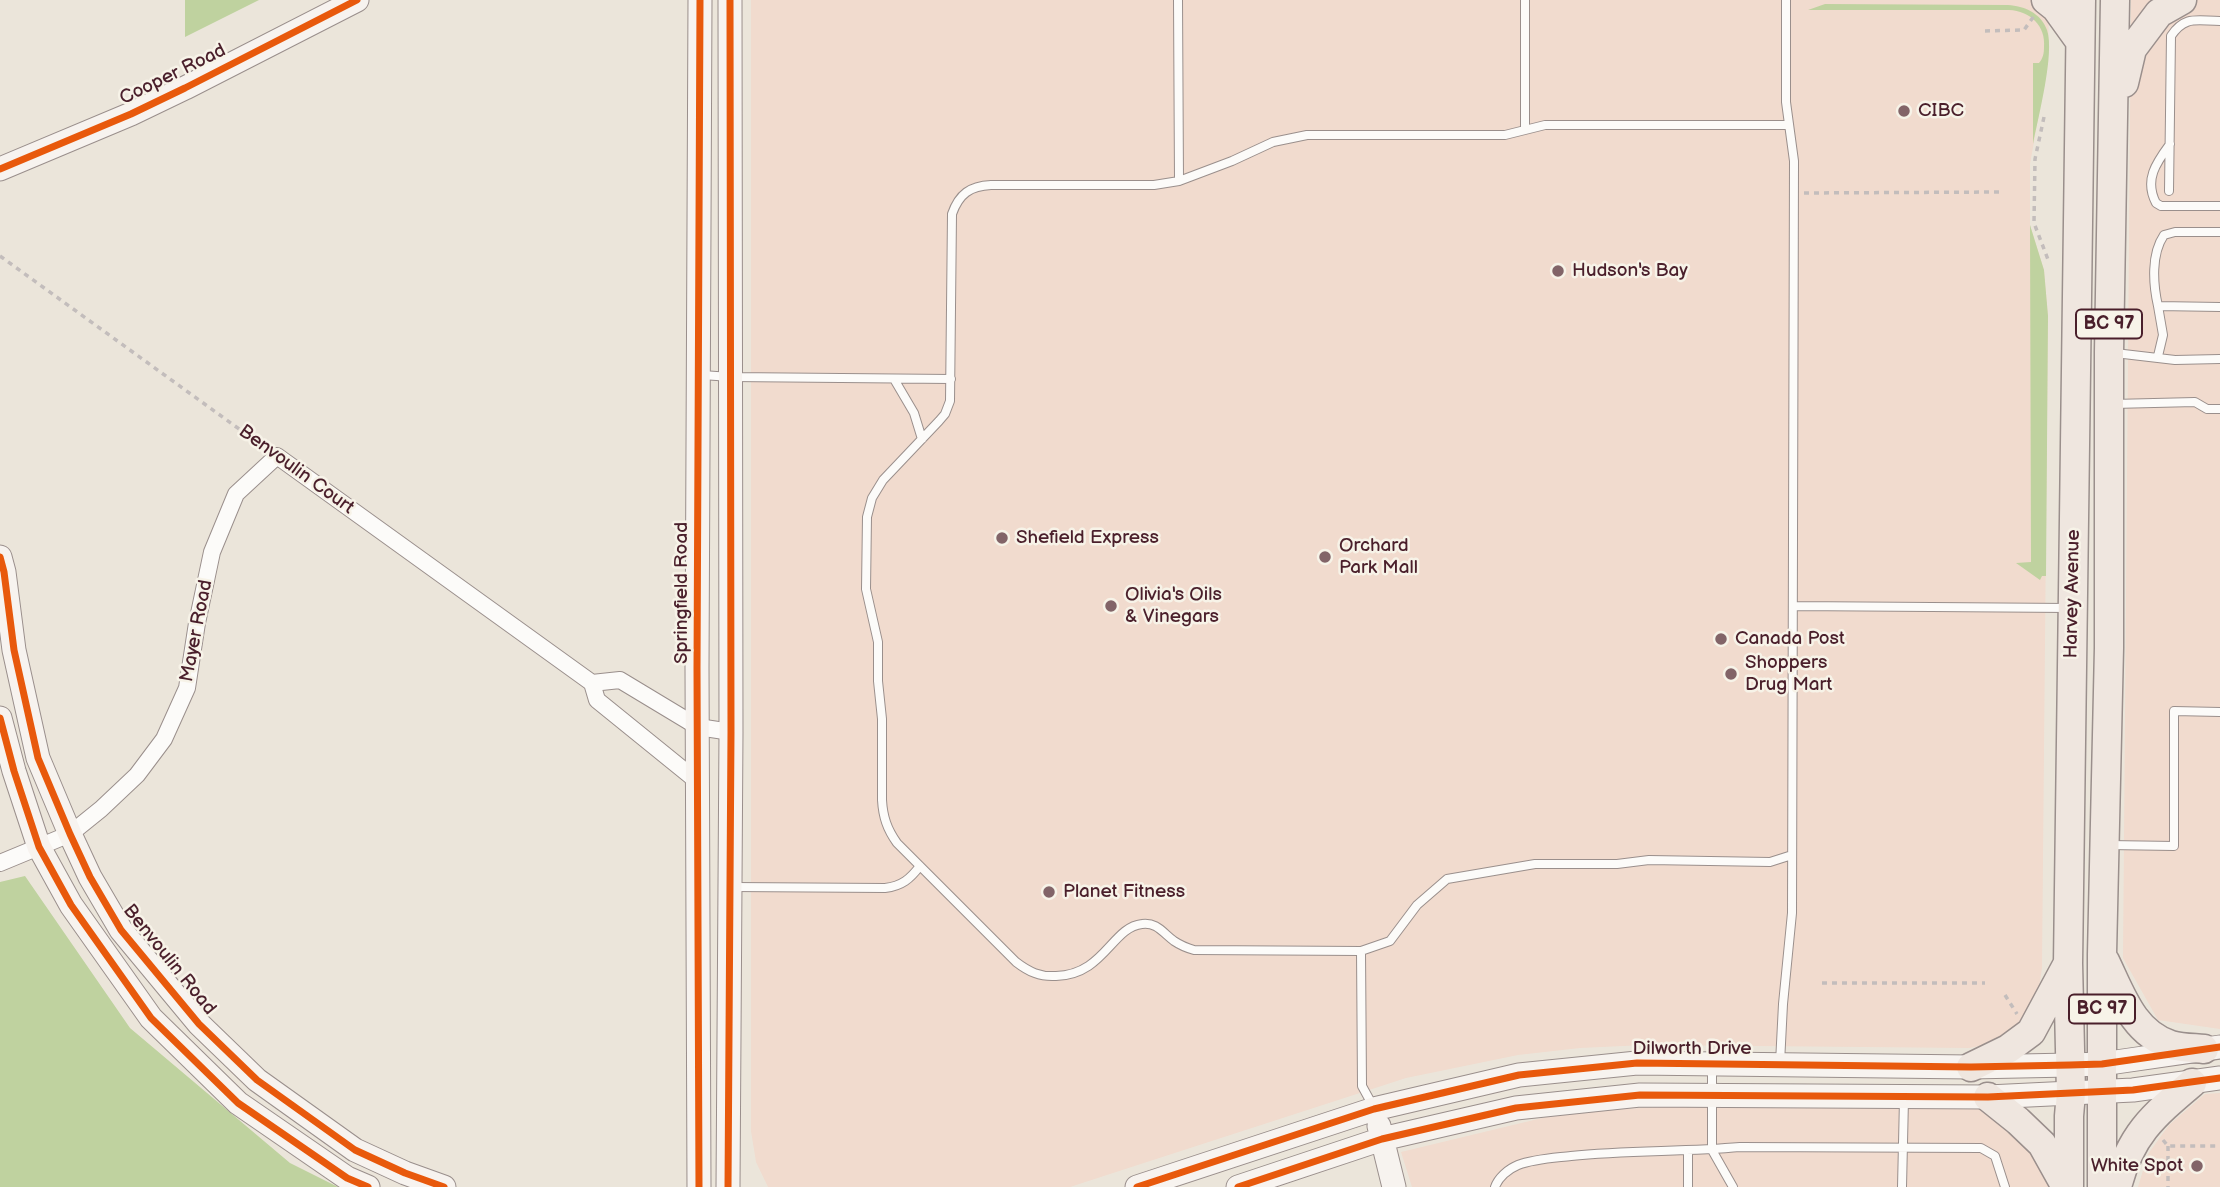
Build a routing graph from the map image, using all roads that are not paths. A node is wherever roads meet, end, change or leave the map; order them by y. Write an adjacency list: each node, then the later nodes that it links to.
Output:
1 (357, 0): 17 (main road, Cooper Road)
2 (700, 0): 27 (main road, Springfield Road)
3 (730, 0): 28 (main road)
4 (1178, 0): 18 (lane)
5 (1525, 0): 15 (lane)
6 (1786, 0): 13 (lane)
7 (2081, 0): 12 (highway, Harvey Avenue / BC 97)
8 (2115, 0): 14 (highway, Harvey Avenue / BC 97)
9 (2182, 0): 14 (highway)
10 (2041, 7): 12 (highway)
11 (2220, 21): 16 (lane)
12 (2079, 40): 37 (highway, Harvey Avenue / BC 97)
13 (1789, 125): 15 (lane); 36 (lane)
14 (2113, 126): 24 (highway, Harvey Avenue / BC 97)
15 (1525, 130): 18 (lane)
16 (2170, 145): 19 (lane); 20 (lane)
17 (0, 169)
18 (1179, 181): 30 (lane)
19 (2169, 191)
20 (2220, 206)
21 (2220, 232): 22 (lane)
22 (2158, 306): 23 (lane); 25 (lane)
23 (2220, 307)
24 (2109, 352): 25 (lane); 31 (highway, Harvey Avenue / BC 97)
25 (2158, 356): 26 (lane)
26 (2220, 359)
27 (699, 375): 28 (lane); 42 (main road, Springfield Road)
28 (731, 377): 29 (lane); 43 (main road)
29 (894, 379): 30 (lane); 33 (lane)
30 (951, 379): 33 (lane)
31 (2110, 404): 32 (lane); 38 (highway, Harvey Avenue / BC 97)
32 (2220, 409)
33 (922, 439): 50 (lane)
34 (277, 456): 39 (street, Benvoulin Court); 45 (street, Mayer Road)
35 (0, 557): 45 (main road, Benvoulin Road)
36 (1793, 606): 37 (lane); 48 (lane)
37 (2073, 608): 38 (highway); 54 (highway, Harvey Avenue / BC 97)
38 (2109, 648): 46 (highway, Harvey Avenue / BC 97)
39 (592, 683): 42 (street); 44 (street, Benvoulin Court)
40 (2220, 712): 46 (lane)
41 (0, 718): 47 (main road)
42 (698, 727): 43 (street); 44 (main road, Springfield Road)
43 (731, 732): 51 (main road)
44 (698, 781): 69 (main road, Springfield Road)
45 (70, 834): 47 (street, Mayer Road); 75 (main road, Benvoulin Road)
46 (2103, 845): 53 (highway, Harvey Avenue / BC 97)
47 (39, 847): 49 (street, Mayer Road); 74 (main road)
48 (1792, 855): 52 (lane); 58 (lane)
49 (0, 863)
50 (920, 866): 51 (lane); 52 (lane)
51 (730, 887): 71 (main road)
52 (1361, 951): 67 (lane)
53 (2102, 954): 55 (highway); 57 (highway, Harvey Avenue / BC 97)
54 (2068, 963): 59 (highway); 61 (highway, Harvey Avenue / BC 97)
55 (2212, 1048): 57 (main road, Dilworth Drive)
56 (1712, 1063): 58 (main road, Dilworth Drive); 64 (lane); 67 (main road, Dilworth Drive)
57 (2102, 1064): 61 (main road, Dilworth Drive); 63 (highway, Harvey Avenue / BC 97)
58 (1780, 1066): 59 (main road, Dilworth Drive)
59 (1971, 1067): 61 (main road, Dilworth Drive)
60 (2220, 1078): 62 (main road, Dilworth Drive)
61 (2071, 1079): 63 (main road, Dilworth Drive); 66 (main road, Dilworth Drive); 88 (highway, Harvey Avenue / BC 97)
62 (2192, 1083): 63 (main road, Dilworth Drive); 90 (highway)
63 (2101, 1092): 89 (highway, Harvey Avenue / BC 97)
64 (1712, 1095): 65 (main road, Dilworth Drive); 68 (main road, Dilworth Drive); 72 (lane)
65 (1904, 1096): 66 (main road, Dilworth Drive); 70 (lane)
66 (1988, 1097): 88 (highway)
67 (1374, 1109): 68 (main road); 80 (main road, Dilworth Drive)
68 (1382, 1139): 81 (main road, Dilworth Drive); 82 (main road)
69 (698, 1147): 76 (main road); 77 (main road, Springfield Road)
70 (1903, 1148): 72 (lane); 86 (lane); 87 (lane)
71 (727, 1149): 78 (main road); 79 (main road)
72 (1712, 1150): 73 (lane); 85 (lane)
73 (1688, 1151): 83 (lane); 84 (lane)
74 (368, 1187)
75 (444, 1187)
76 (684, 1187)
77 (699, 1187)
78 (727, 1187)
79 (740, 1187)
80 (1137, 1187)
81 (1238, 1187)
82 (1394, 1187)
83 (1495, 1187)
84 (1688, 1187)
85 (1733, 1187)
86 (1902, 1187)
87 (2006, 1187)
88 (2068, 1187)
89 (2102, 1187)
90 (2116, 1187)

